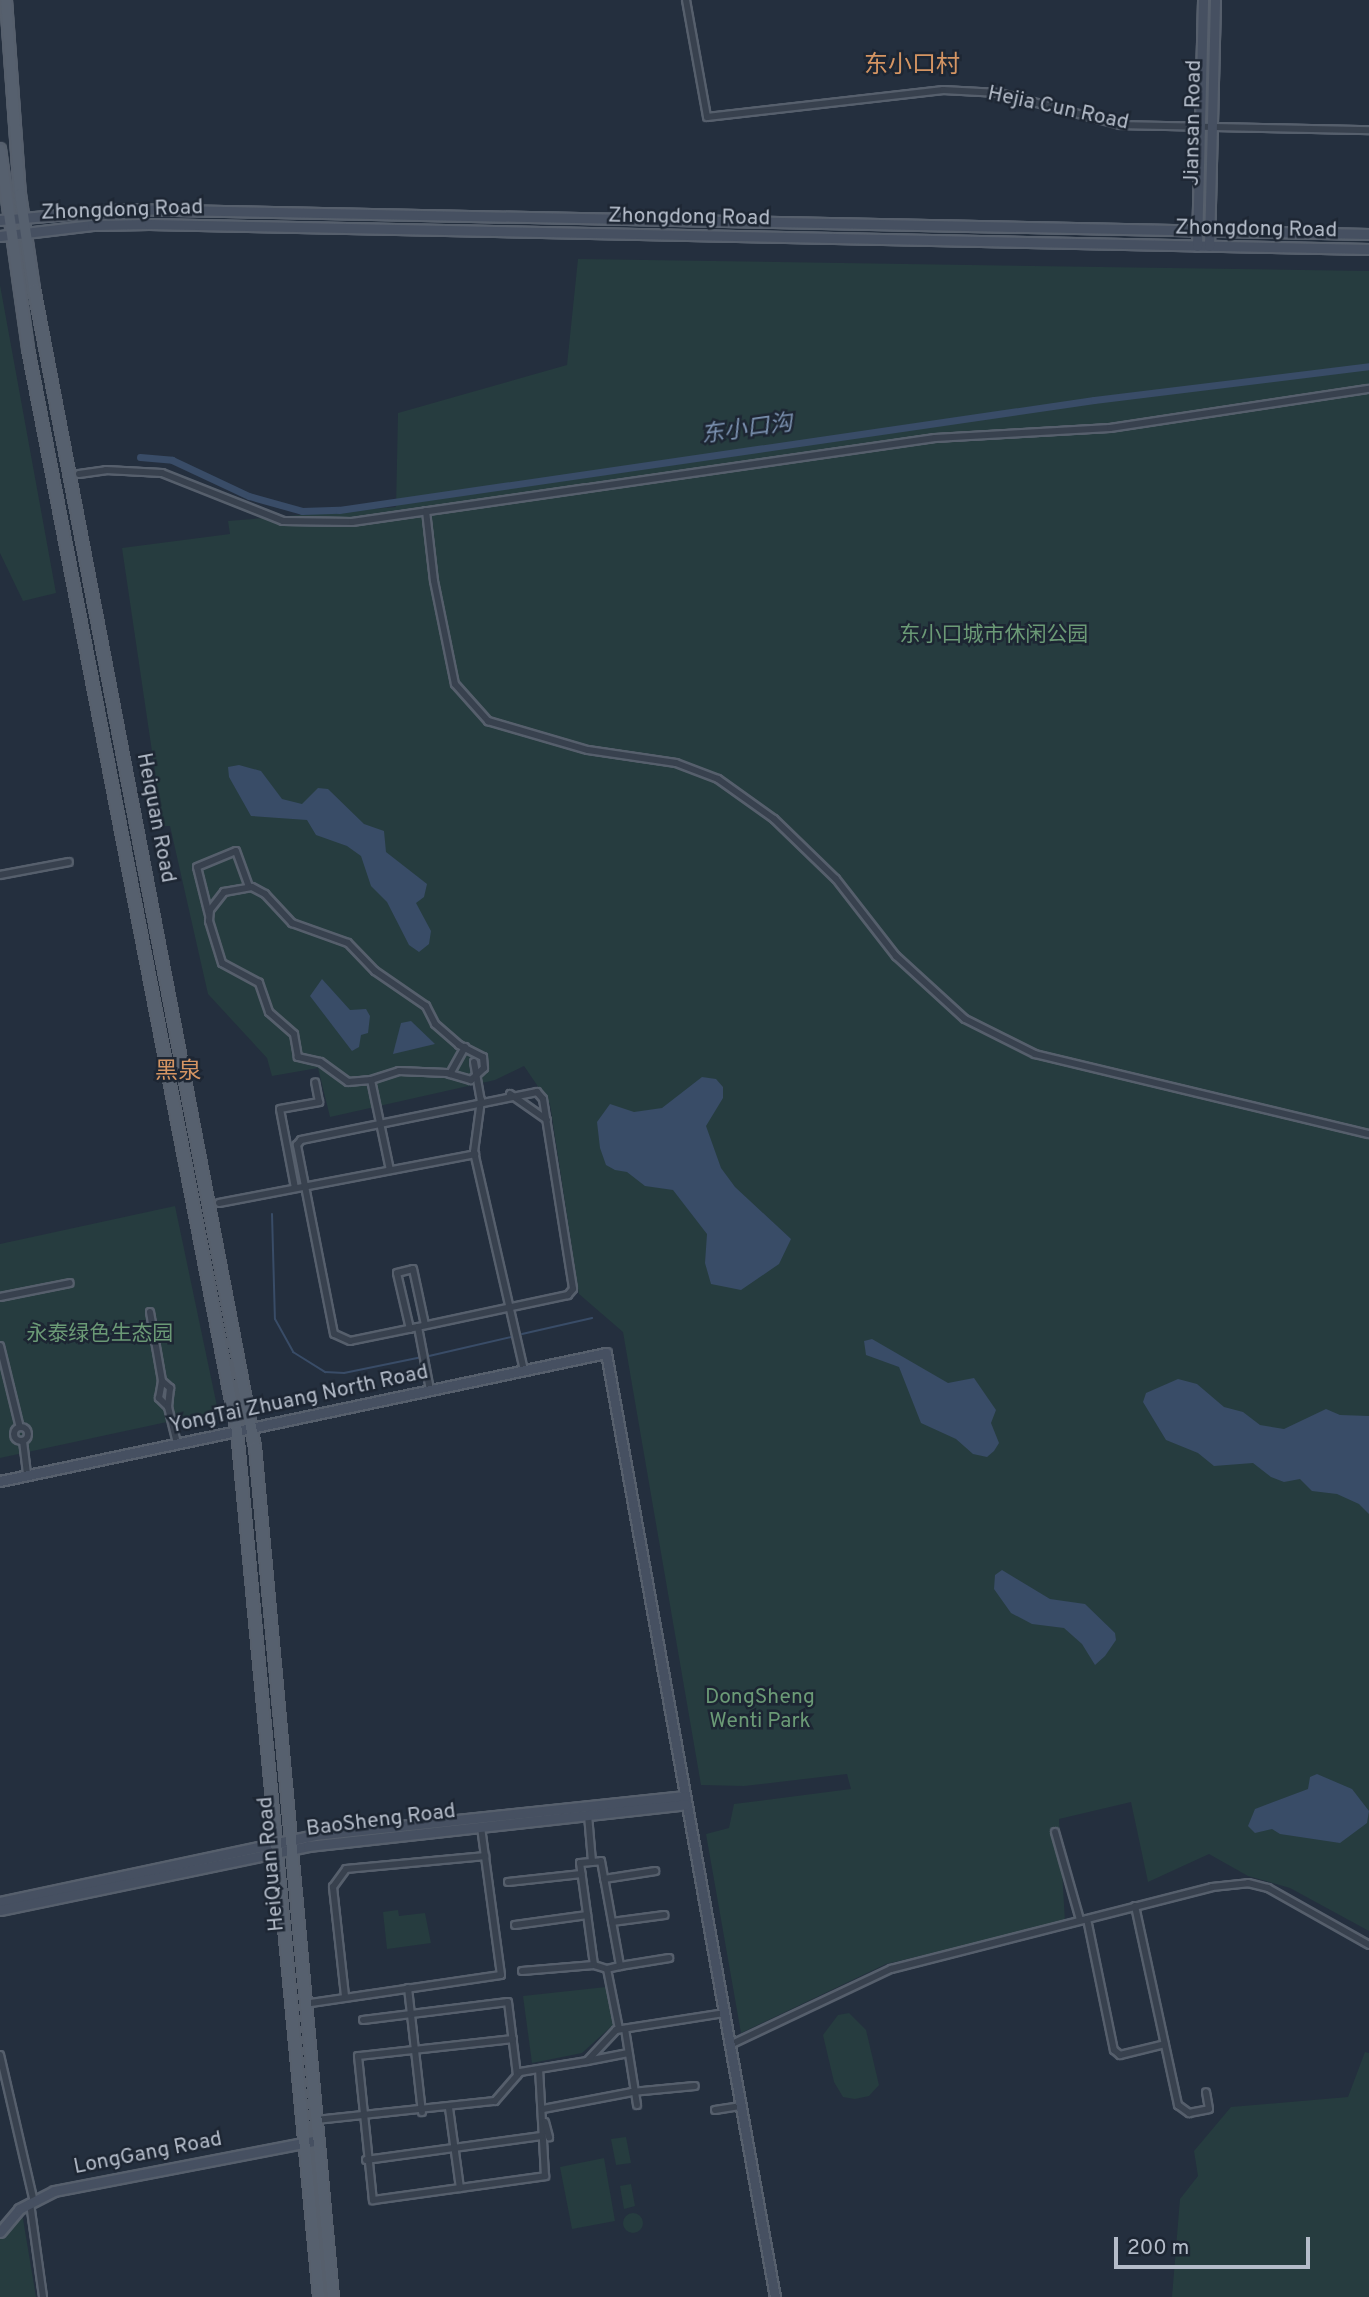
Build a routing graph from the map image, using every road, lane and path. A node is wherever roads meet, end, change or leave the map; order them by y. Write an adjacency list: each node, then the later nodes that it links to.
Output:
1 (6, 0): 9 (main road, Heiquan Road)
2 (686, 0): 5 (street, Hejia Cun Road)
3 (1203, 0): 5 (street, Jiansan Road)
4 (1214, 0): 6 (street, Jiansan Road)
5 (1200, 127): 6 (street, Hejia Cun Road); 11 (street, Jiansan Road)
6 (1212, 127): 7 (street, Hejia Cun Road); 12 (street, Jiansan Road)
7 (1369, 130)
8 (0, 149): 10 (main road, Heiquan Road)
9 (23, 216): 10 (street, Zhongdong Road); 11 (street, Zhongdong Road); 13 (main road, Heiquan Road)
10 (4, 219): 15 (main road, Heiquan Road)
11 (1198, 231): 12 (street, Zhongdong Road); 16 (street, Jiansan Road)
12 (1209, 231): 14 (street, Zhongdong Road); 17 (street, Jiansan Road)
13 (26, 232): 15 (street, Zhongdong Road); 16 (street, Zhongdong Road); 51 (main road, Heiquan Road)
14 (1369, 234)
15 (5, 235): 52 (main road, Heiquan Road)
16 (1197, 246): 17 (street, Zhongdong Road)
17 (1209, 246): 18 (street, Zhongdong Road)
18 (1369, 249)
19 (1369, 389): 21 (street)
20 (79, 474): 21 (street)
21 (426, 511): 36 (street)
22 (69, 862): 23 (street)
23 (0, 875)
24 (249, 887): 25 (street); 25 (street); 26 (street)
25 (210, 917): 30 (street)
26 (465, 1047): 28 (street); 29 (street)
27 (474, 1062): 29 (street)
28 (450, 1074): 29 (street); 30 (street)
29 (477, 1077): 33 (street)
30 (371, 1080): 35 (street)
31 (315, 1082): 40 (street)
32 (510, 1094): 33 (street); 34 (street); 34 (street)
33 (481, 1100): 35 (street); 37 (street)
34 (547, 1119): 44 (street)
35 (380, 1123): 38 (street); 39 (street)
36 (1369, 1134)
37 (475, 1154): 38 (street); 44 (street)
38 (390, 1170): 39 (street)
39 (305, 1186): 40 (street); 47 (street)
40 (295, 1188): 41 (street)
41 (219, 1203)
42 (70, 1283): 43 (street)
43 (0, 1297)
44 (510, 1307): 46 (street); 49 (street)
45 (150, 1312): 53 (street)
46 (422, 1326): 47 (street); 47 (street); 50 (street)
47 (410, 1329)
48 (0, 1346): 54 (street)
49 (524, 1370): 50 (street, YongTai Zhuang North Road); 56 (street, YongTai Zhuang North Road)
50 (430, 1390): 51 (street, YongTai Zhuang North Road)
51 (252, 1427): 52 (street, YongTai Zhuang North Road); 60 (main road, HeiQuan Road)
52 (237, 1431): 53 (street, YongTai Zhuang North Road); 61 (main road, HeiQuan Road)
53 (177, 1443): 54 (street, YongTai Zhuang North Road)
54 (27, 1475): 55 (street, YongTai Zhuang North Road)
55 (0, 1481)
56 (686, 1800): 57 (street, BaoSheng Road); 60 (street, BaoSheng Road); 85 (street)
57 (588, 1815): 58 (street, BaoSheng Road); 63 (street)
58 (481, 1827): 60 (street, BaoSheng Road); 62 (street)
59 (1055, 1832): 73 (street)
60 (292, 1844): 61 (street, BaoSheng Road); 84 (main road, HeiQuan Road)
61 (273, 1848): 68 (street, BaoSheng Road); 70 (street, BaoSheng Road); 113 (main road, HeiQuan Road)
62 (485, 1856): 82 (street); 83 (street)
63 (592, 1862): 65 (street); 66 (street)
64 (655, 1871): 66 (street)
65 (582, 1874): 67 (street); 72 (street)
66 (604, 1879): 74 (street)
67 (509, 1882)
68 (0, 1902)
69 (1135, 1906): 73 (street); 76 (street); 90 (street)
70 (0, 1910)
71 (665, 1914): 74 (street)
72 (587, 1915): 75 (street); 78 (street)
73 (1084, 1919): 90 (street); 91 (street)
74 (612, 1922): 79 (street)
75 (514, 1925)
76 (1369, 1945)
77 (669, 1958): 79 (street)
78 (594, 1965): 80 (street); 81 (street)
79 (620, 1966): 80 (street)
80 (607, 1969): 88 (street)
81 (522, 1971)
82 (408, 1988): 83 (street); 86 (street)
83 (345, 1996): 84 (street)
84 (304, 2004): 108 (main road, HeiQuan Road)
85 (724, 2013): 88 (street); 91 (street)
86 (409, 2014): 87 (street); 89 (street); 92 (street)
87 (363, 2020)
88 (622, 2029): 93 (street); 95 (street)
89 (513, 2039): 92 (street); 97 (street)
90 (1165, 2044): 100 (street)
91 (730, 2045): 102 (street)
92 (415, 2049): 106 (street); 107 (street)
93 (628, 2053): 95 (street); 99 (street)
94 (0, 2055): 117 (street)
95 (587, 2061): 96 (street)
96 (539, 2070): 97 (street); 104 (street)
97 (517, 2075): 103 (street)
98 (695, 2086): 99 (street)
99 (632, 2092): 101 (street); 104 (street)
100 (1206, 2092)
101 (637, 2105)
102 (740, 2106): 105 (street); 122 (street)
103 (449, 2108): 106 (street); 114 (street)
104 (544, 2109): 109 (street)
105 (715, 2110)
106 (422, 2112): 107 (street)
107 (362, 2117): 108 (street); 115 (street)
108 (315, 2120): 112 (main road, HeiQuan Road)
109 (545, 2120): 110 (street); 111 (street)
110 (541, 2136): 114 (street); 116 (street)
111 (549, 2137)
112 (318, 2140): 113 (street, LongGang Road); 121 (main road, HeiQuan Road)
113 (303, 2142): 117 (street, LongGang Road); 120 (main road, HeiQuan Road)
114 (455, 2147): 115 (street); 116 (street)
115 (366, 2160): 116 (street)
116 (460, 2188)
117 (31, 2200): 118 (street); 119 (street)
118 (0, 2232)
119 (43, 2297)
120 (319, 2297)
121 (333, 2297)
122 (775, 2297)

